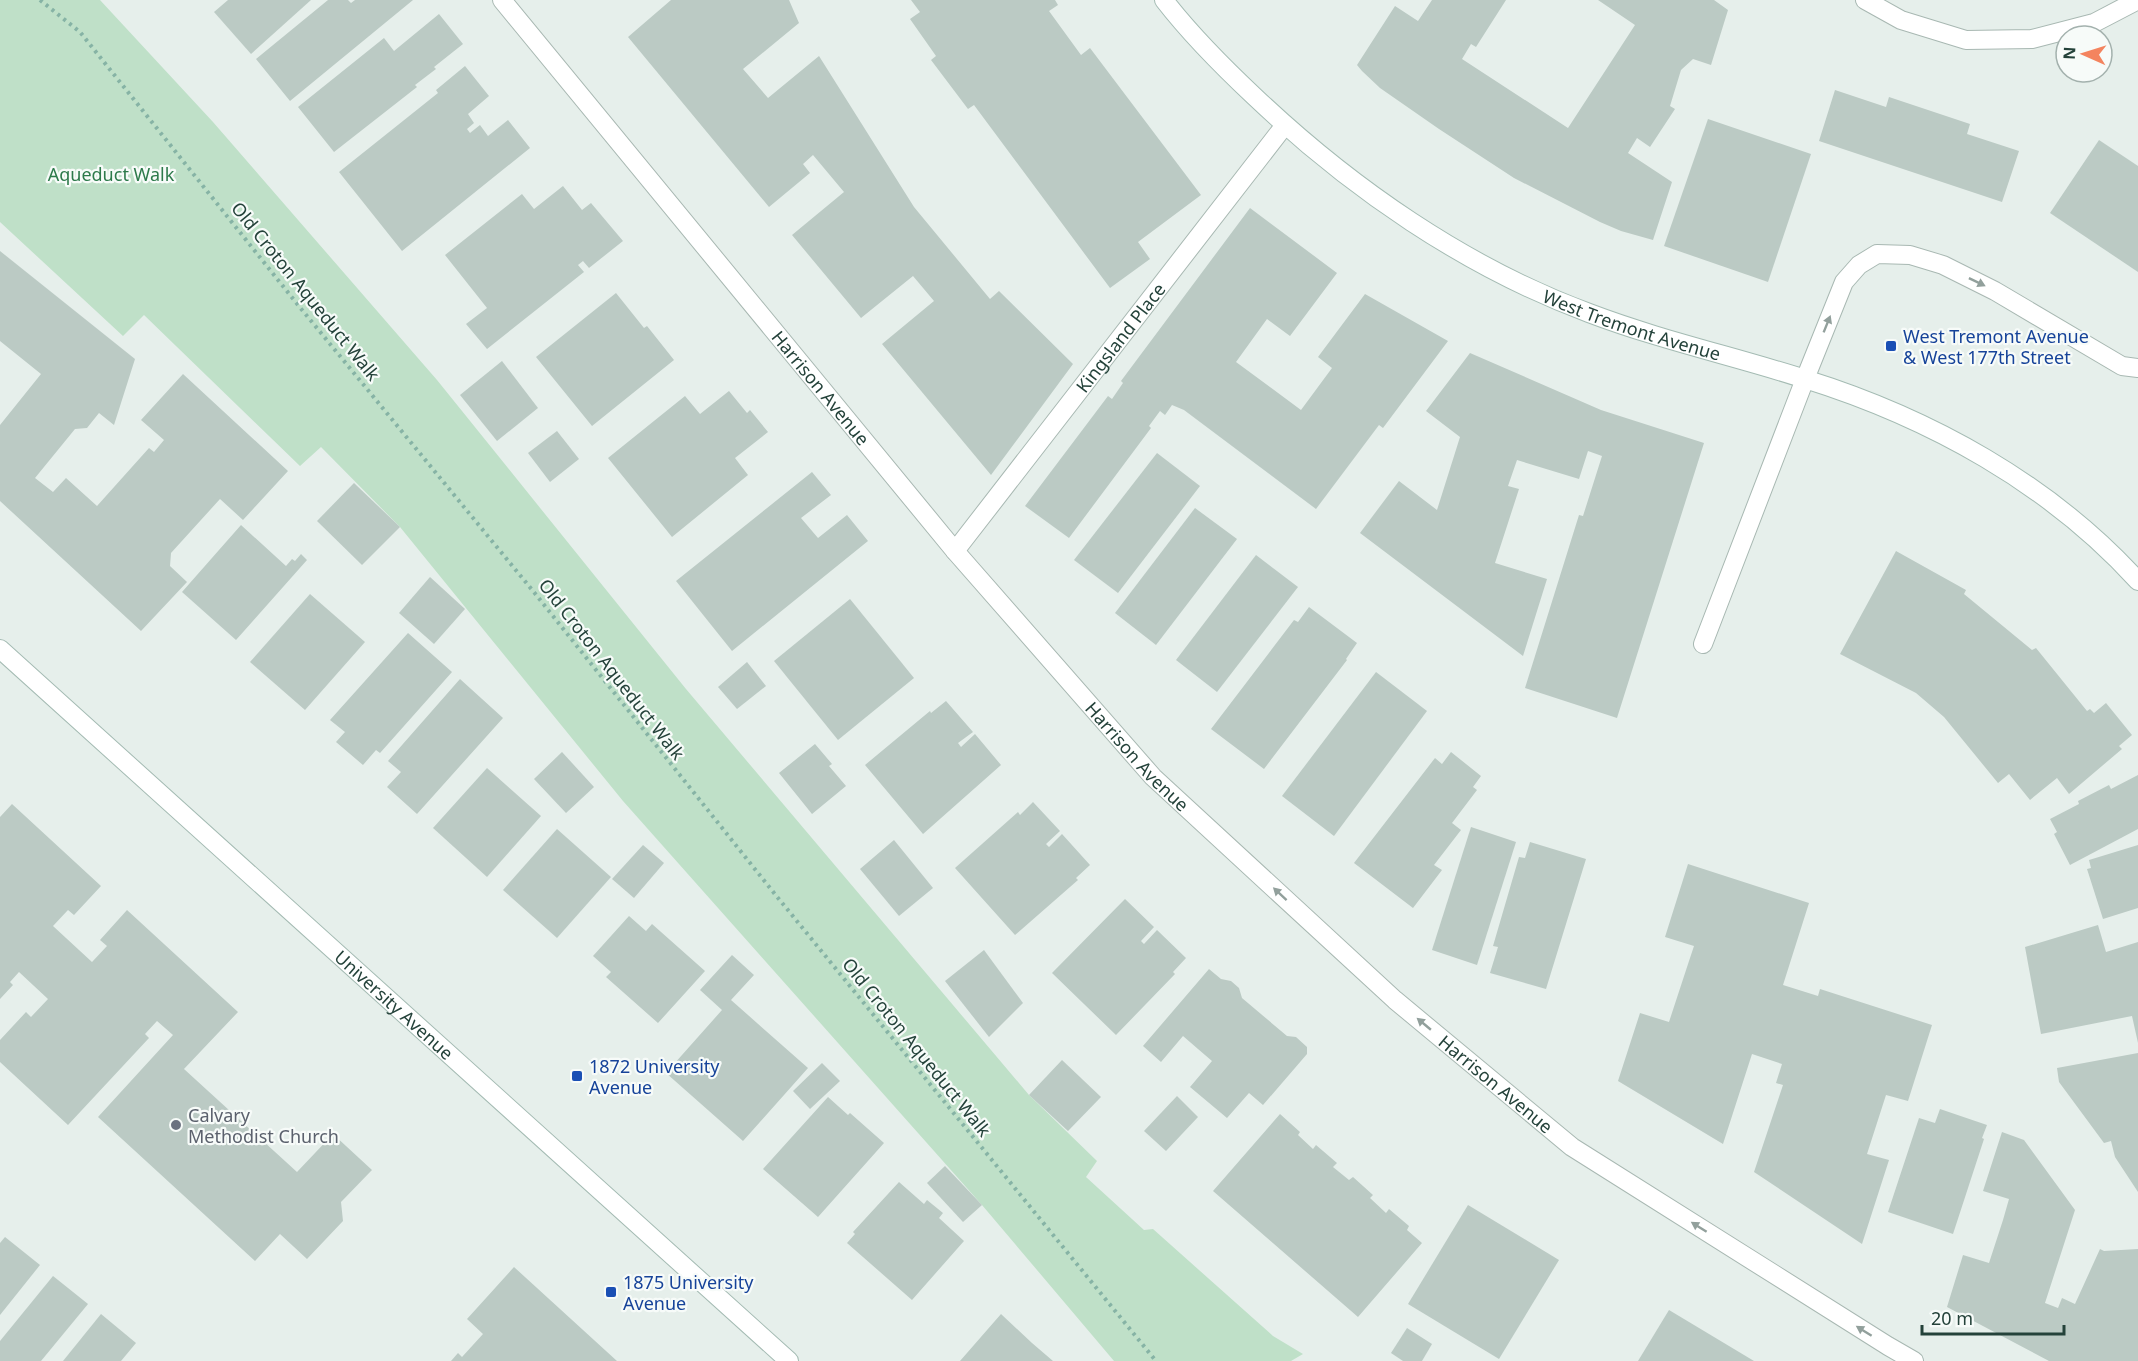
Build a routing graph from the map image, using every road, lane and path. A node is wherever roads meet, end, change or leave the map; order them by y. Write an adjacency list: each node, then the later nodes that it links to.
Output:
1 (40, 0): 15 (path, Old Croton Aqueduct Walk)
2 (502, 0): 9 (street, Harrison Avenue)
3 (1164, 0): 6 (street, West Tremont Avenue)
4 (1865, 0): 5 (street)
5 (2138, 0)
6 (1285, 125): 8 (street, West Tremont Avenue); 9 (street, Kingsland Place)
7 (2138, 368): 8 (street, one-way to 7)
8 (1805, 379): 10 (street, West Tremont Avenue); 11 (street)
9 (955, 551): 13 (street, Harrison Avenue, one-way to 9)
10 (2138, 581)
11 (1703, 644)
12 (0, 650): 14 (street, University Avenue)
13 (1883, 1354): 16 (street, Harrison Avenue)
14 (789, 1361)
15 (1156, 1361)
16 (1914, 1361)

